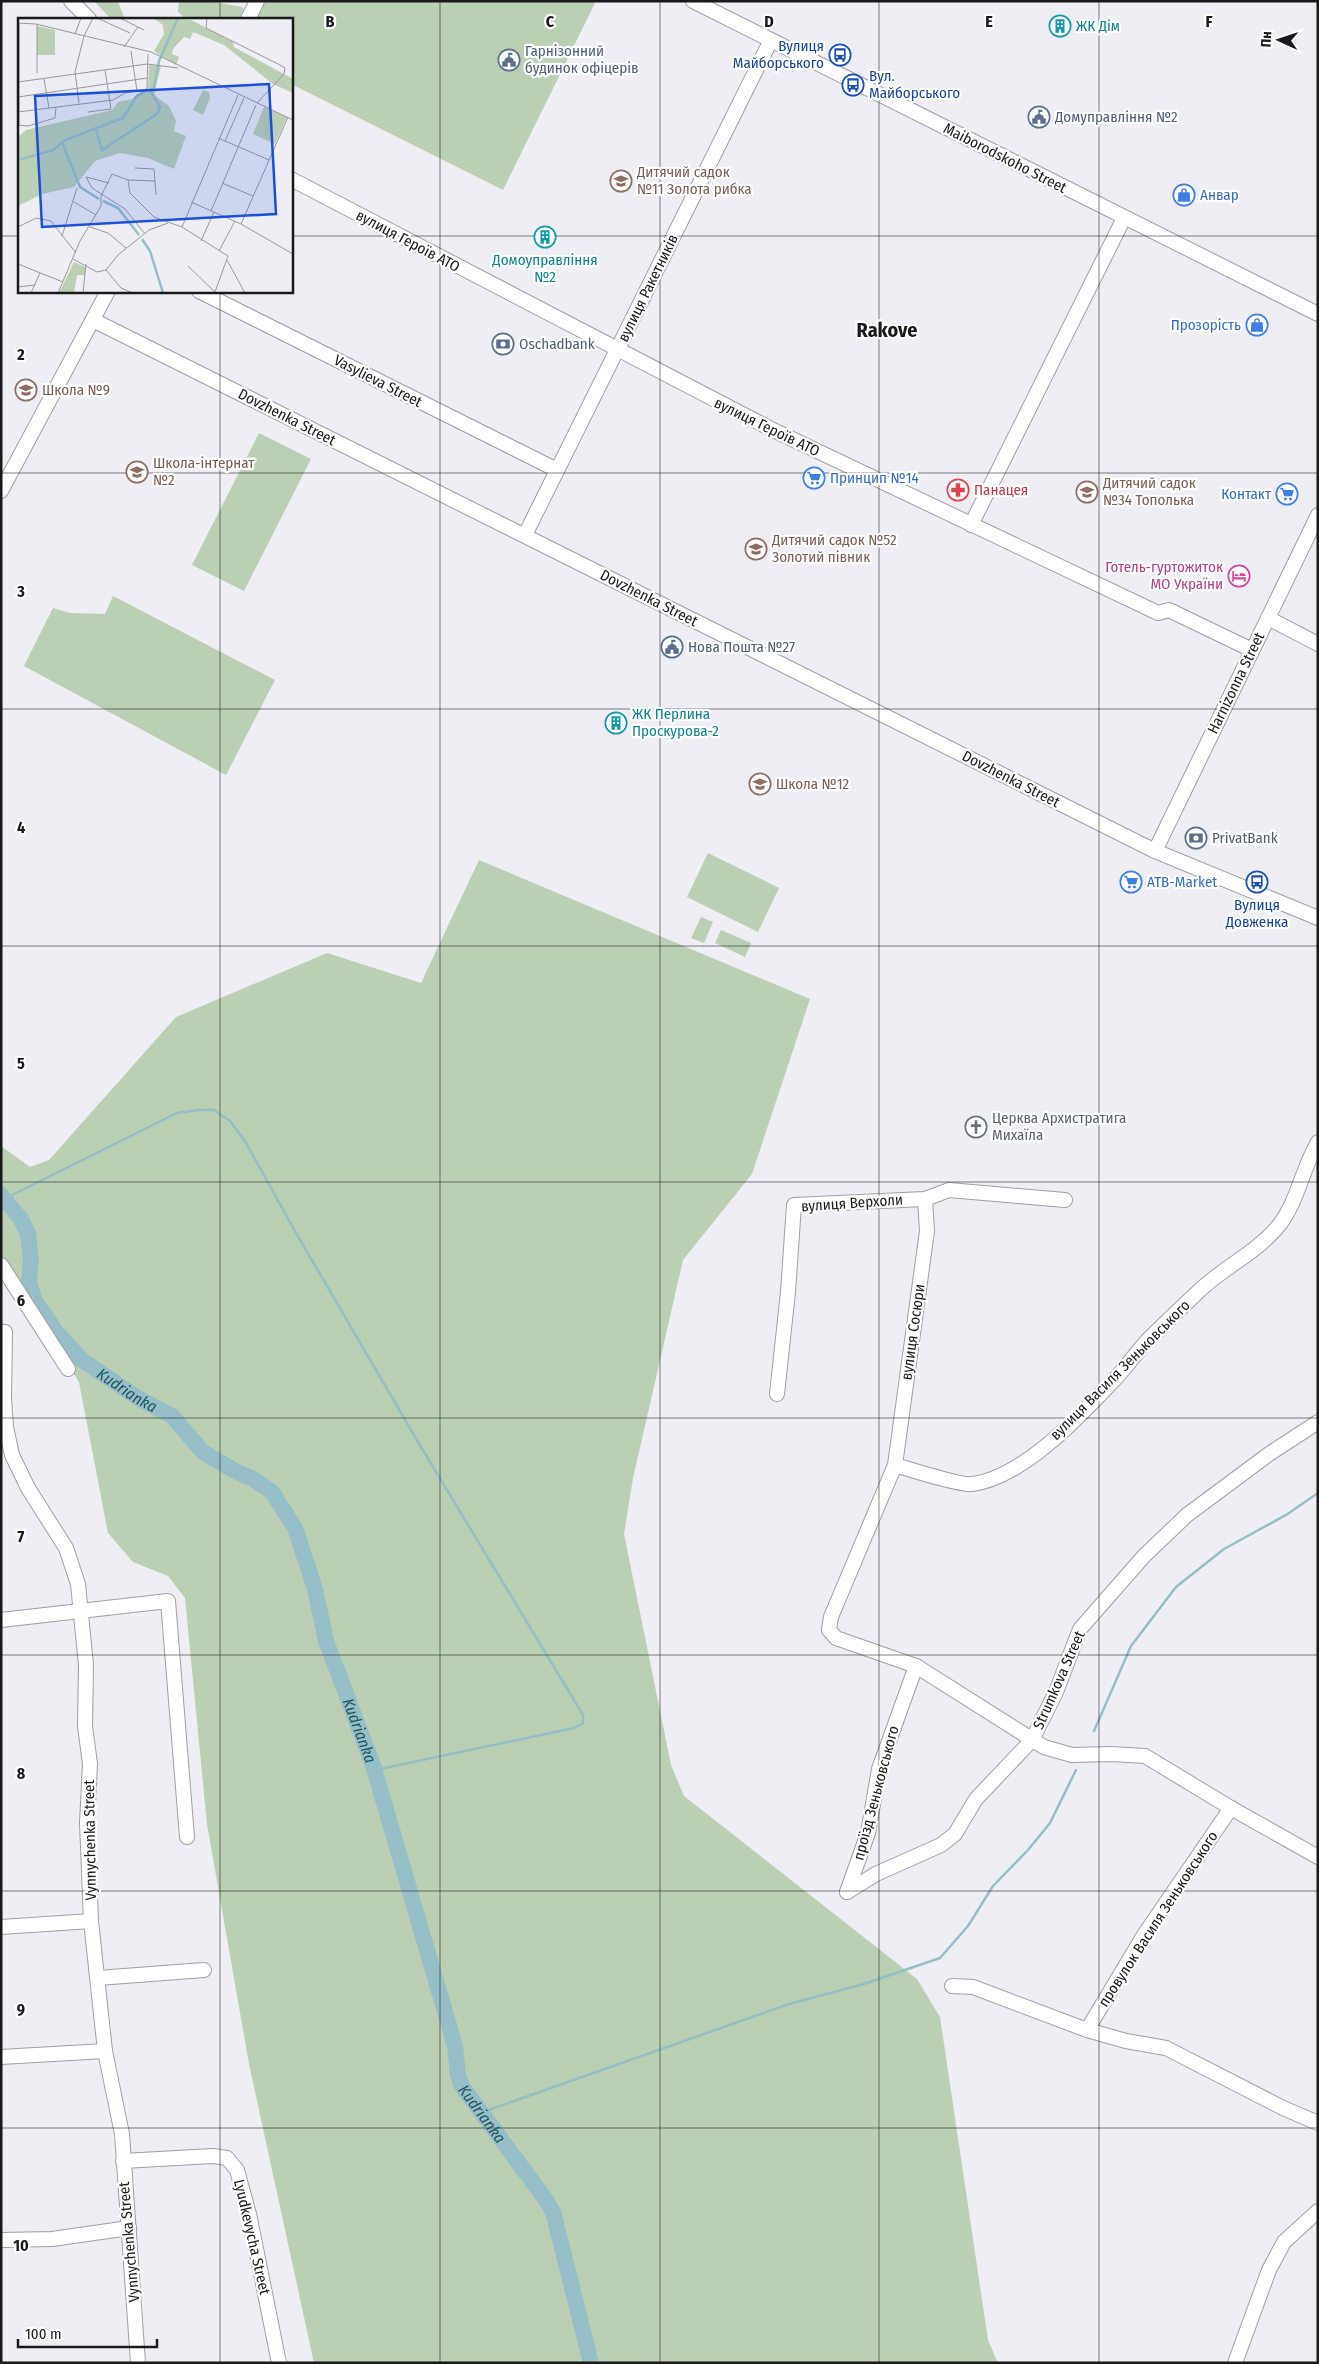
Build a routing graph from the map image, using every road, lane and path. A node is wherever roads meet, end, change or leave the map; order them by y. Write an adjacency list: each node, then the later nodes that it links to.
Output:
1 (71, 1): 4 (street)
2 (257, 1): 5 (street)
3 (693, 1): 6 (street, Maiborodskoho Street)
4 (88, 18)
5 (248, 18)
6 (771, 40): 8 (street, Maiborodskoho Street); 13 (street, вулиця Ракетників)
7 (292, 181): 13 (street, вулиця Героїв АТО)
8 (1124, 218): 11 (street, Maiborodskoho Street); 17 (street)
9 (107, 292): 12 (street)
10 (201, 292): 14 (street, Vasylieva Street)
11 (1318, 314)
12 (93, 320): 15 (street); 18 (street, Dovzhenka Street)
13 (617, 350): 14 (street, вулиця Ракетників); 17 (street, вулиця Героїв АТО)
14 (557, 470): 18 (street, вулиця Ракетників)
15 (1, 492)
16 (1318, 515): 19 (street, Harnizonna Street)
17 (971, 525): 21 (street, вулиця Героїв АТО)
18 (525, 536): 22 (street, Dovzhenka Street)
19 (1268, 618): 20 (street); 21 (street, Harnizonna Street)
20 (1318, 644)
21 (1252, 650): 22 (street, Harnizonna Street)
22 (1155, 851): 23 (street, Dovzhenka Street)
23 (1318, 918)
24 (1318, 1142): 32 (street, вулиця Василя Зеньковського)
25 (925, 1199): 26 (street, вулиця Верхоли); 30 (street, вулиця Верхоли); 32 (street, вулиця Сосюри)
26 (1065, 1200)
27 (1, 1264): 29 (street)
28 (3, 1332): 33 (street, Vynnychenka Street)
29 (68, 1369)
30 (777, 1394)
31 (1318, 1422): 36 (street, Strumkova Street)
32 (895, 1465): 35 (street)
33 (80, 1611): 34 (street); 38 (street); 41 (street, Vynnychenka Street)
34 (1, 1620)
35 (916, 1666): 36 (street); 40 (street, проїзд Зеньковського)
36 (1032, 1740): 37 (street); 40 (street, Strumkova Street)
37 (1230, 1808): 39 (street); 46 (street, провулок Василя Зеньковського)
38 (187, 1837)
39 (1318, 1857)
40 (847, 1892)
41 (91, 1921): 42 (street); 44 (street, Vynnychenka Street)
42 (1, 1927)
43 (204, 1970): 44 (street)
44 (98, 1978): 47 (street, Vynnychenka Street)
45 (952, 1986): 46 (street)
46 (1087, 2030): 49 (street)
47 (105, 2051): 48 (street); 50 (street, Vynnychenka Street)
48 (1, 2057)
49 (1318, 2122)
50 (123, 2161): 52 (street, Vynnychenka Street); 55 (street, Lyudkevycha Street)
51 (1318, 2211): 56 (street)
52 (129, 2228): 53 (street); 54 (street, Vynnychenka Street)
53 (1, 2240)
54 (138, 2363)
55 (279, 2363)
56 (1235, 2363)

